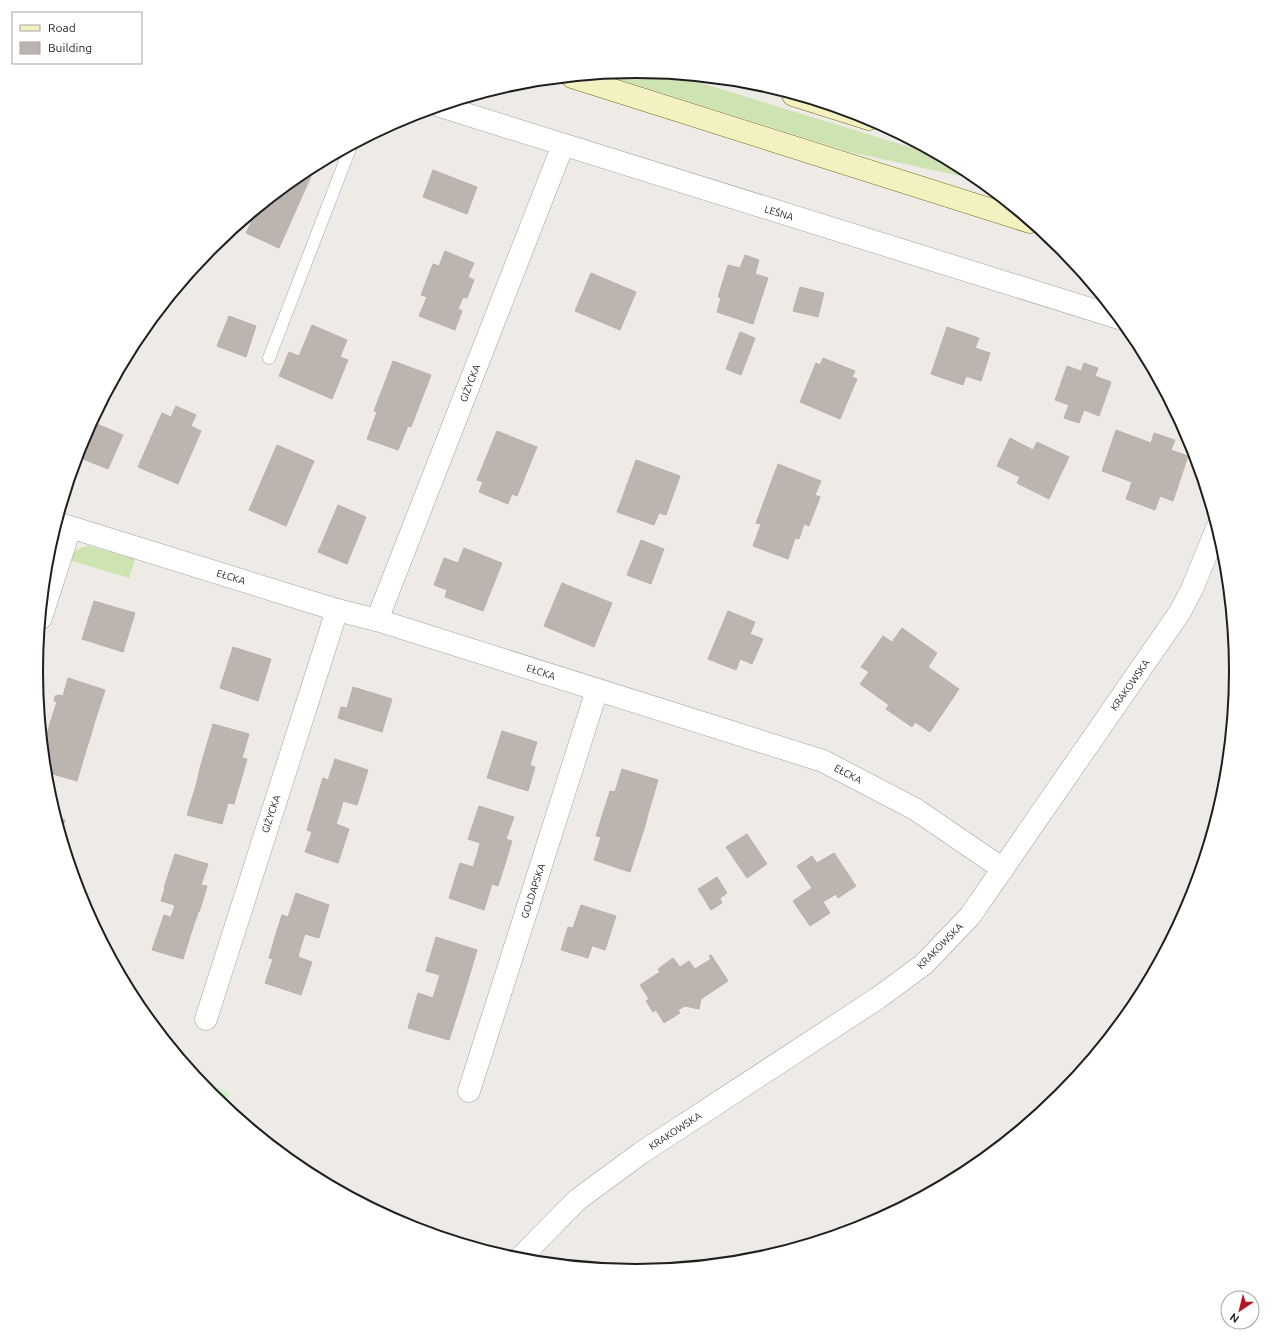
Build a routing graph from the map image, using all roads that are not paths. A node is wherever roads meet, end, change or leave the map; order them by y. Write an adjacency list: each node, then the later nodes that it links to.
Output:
1 (583, 80): 5 (main road)
2 (447, 108): 3 (street, LEŚNA)
3 (563, 145): 6 (street, LEŚNA); 12 (street, GIŻYCKA)
4 (348, 153): 7 (lane)
5 (1019, 218)
6 (1110, 315)
7 (269, 358)
8 (64, 526): 10 (street); 11 (street, EŁCKA)
9 (1214, 537): 14 (street, KRAKOWSKA)
10 (50, 584)
11 (337, 610): 12 (street, EŁCKA); 15 (street, GIŻYCKA)
12 (377, 620): 13 (street, EŁCKA)
13 (596, 690): 14 (street, EŁCKA); 16 (street, GOŁDAPSKA)
14 (1003, 869): 17 (street, KRAKOWSKA)
15 (206, 1019)
16 (469, 1092)
17 (523, 1254)

